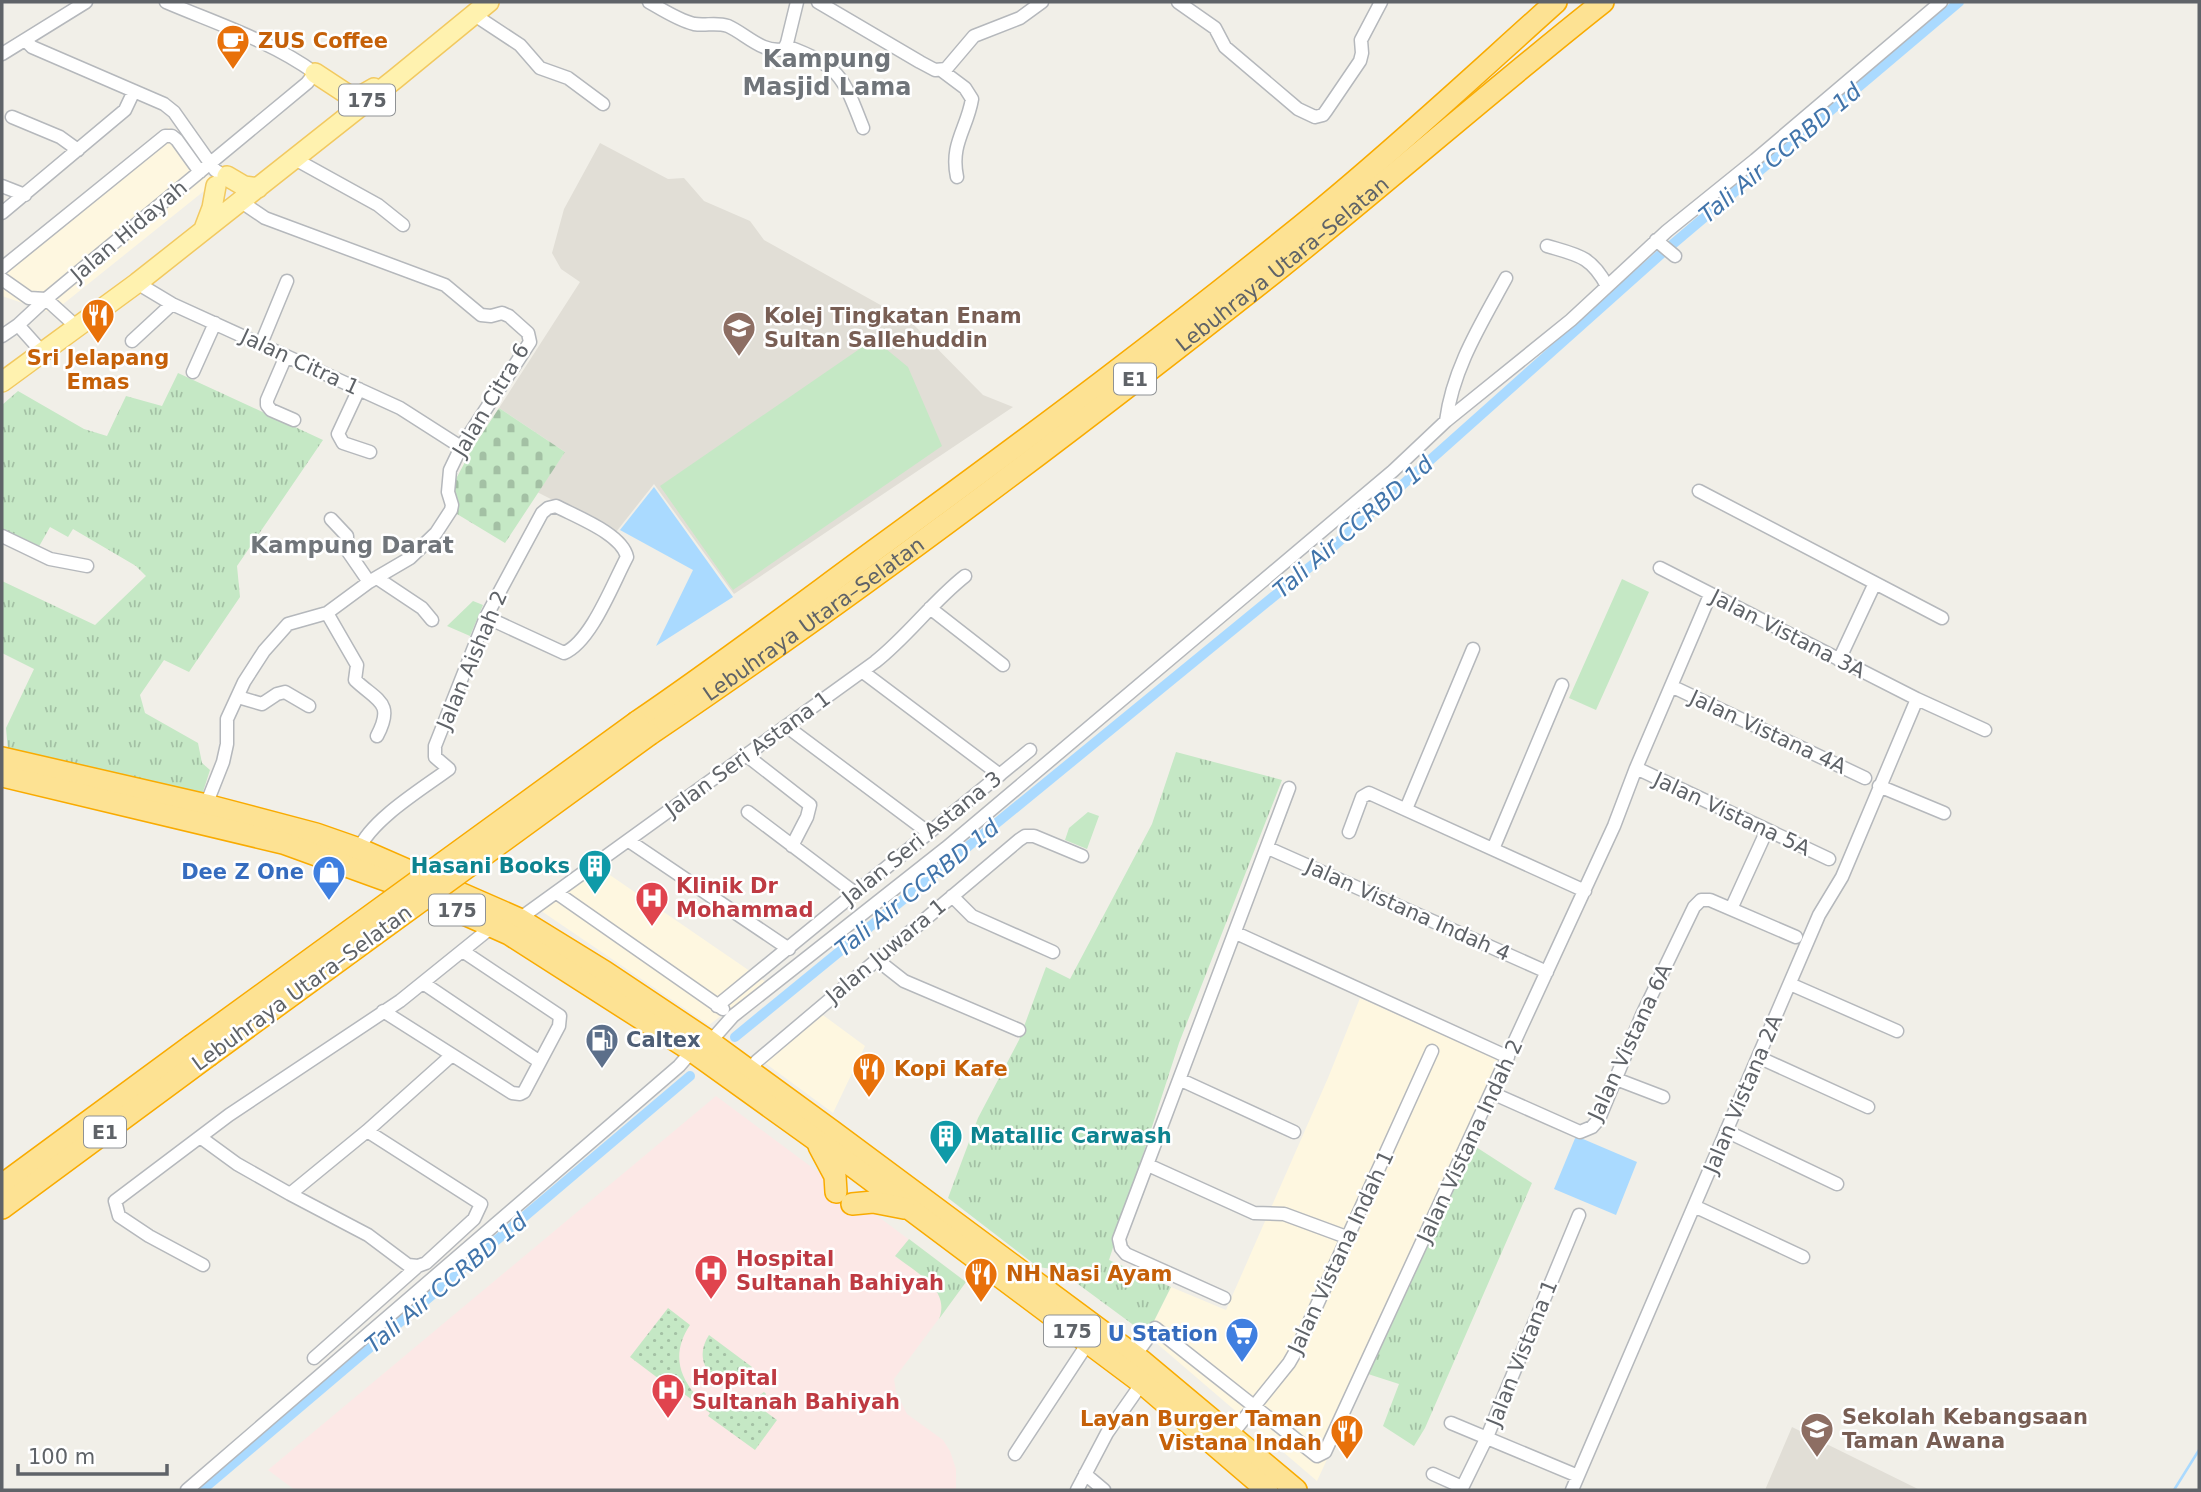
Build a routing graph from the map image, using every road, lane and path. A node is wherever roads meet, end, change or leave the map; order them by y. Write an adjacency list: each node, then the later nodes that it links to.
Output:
1 (86, 2): 16 (street)
2 (153, 2): 15 (street)
3 (166, 2): 20 (street)
4 (489, 2): 14 (main road, 175)
5 (649, 2): 17 (street)
6 (797, 2): 17 (street)
7 (818, 2): 19 (street)
8 (1042, 2): 19 (street)
9 (1178, 2): 10 (street)
10 (1381, 2)
11 (1556, 2): 87 (highway, Lebuhraya Utara–Selatan / E1)
12 (1603, 2): 87 (highway, Lebuhraya Utara–Selatan / E1)
13 (1941, 2): 45 (street)
14 (473, 14): 21 (main road, 175); 23 (street)
15 (213, 28)
16 (25, 40): 18 (street); 22 (street)
17 (786, 46): 26 (street)
18 (2, 54)
19 (941, 70): 32 (street)
20 (315, 73): 21 (main road); 31 (street, Jalan Hidayah)
21 (388, 84): 29 (main road, 175)
22 (134, 91): 25 (street); 28 (street)
23 (603, 104)
24 (12, 117): 28 (street)
25 (183, 125): 27 (street); 31 (street)
26 (863, 128)
27 (168, 136): 30 (street); 40 (street)
28 (78, 150): 34 (street)
29 (293, 158): 35 (main road, 175); 37 (street)
30 (200, 172): 31 (street, Jalan Hidayah); 46 (street, Jalan Hidayah)
31 (217, 174): 35 (street); 35 (main road); 38 (main road)
32 (957, 177)
33 (2, 186): 34 (street)
34 (25, 195): 36 (street)
35 (244, 198): 38 (main road, 175); 61 (street, Jalan Citra 6)
36 (2, 213)
37 (403, 225)
38 (204, 229): 44 (main road, 175)
39 (1546, 246): 45 (street)
40 (2, 268)
41 (1506, 278): 60 (street)
42 (2, 279): 46 (street)
43 (287, 281): 53 (street)
44 (137, 283): 47 (street, Jalan Citra 1); 50 (main road, 175)
45 (1607, 286): 60 (street)
46 (46, 299): 49 (street, Jalan Hidayah); 50 (street)
47 (172, 303): 48 (street, Jalan Citra 1); 52 (street)
48 (215, 323): 53 (street, Jalan Citra 1); 56 (street)
49 (18, 325): 51 (street, Jalan Hidayah); 54 (street)
50 (78, 328): 54 (main road, 175)
51 (2, 336)
52 (132, 341)
53 (261, 344): 55 (street, Jalan Citra 1)
54 (43, 353): 57 (main road, 175)
55 (286, 356): 58 (street, Jalan Citra 1); 59 (street)
56 (193, 372)
57 (2, 382)
58 (359, 389): 61 (street, Jalan Citra 1); 62 (street)
59 (294, 420)
60 (1446, 421): 131 (street)
61 (461, 447): 69 (street, Jalan Citra 6)
62 (370, 452)
63 (1699, 491): 70 (street)
64 (331, 519): 69 (street)
65 (2, 536): 66 (street)
66 (88, 566)
67 (1660, 568): 71 (street, Jalan Vistana 3A)
68 (965, 576): 72 (street, Jalan Seri Astana 1)
69 (373, 580): 73 (street, Jalan Citra 6); 76 (street)
70 (1875, 583): 75 (street); 78 (street)
71 (1710, 596): 78 (street, Jalan Vistana 3A); 82 (street, Jalan Vistana Indah 2)
72 (930, 608): 79 (street); 80 (street, Jalan Seri Astana 1)
73 (327, 613): 83 (street); 89 (street)
74 (486, 617): 74 (street, Jalan Aishah 2); 109 (street, Jalan Aishah 2)
75 (1942, 618)
76 (432, 620)
77 (1474, 649): 100 (street)
78 (1839, 660): 84 (street, Jalan Vistana 3A)
79 (1003, 664)
80 (863, 672): 86 (street, Jalan Seri Astana 1); 94 (street)
81 (1562, 685): 110 (street)
82 (1671, 686): 93 (street, Jalan Vistana Indah 2); 96 (street, Jalan Vistana 4A)
83 (238, 697): 85 (street); 99 (street)
84 (1917, 699): 88 (street, Jalan Vistana 3A); 97 (street, Jalan Vistana 2A)
85 (309, 706)
86 (786, 726): 91 (street, Jalan Seri Astana 1); 105 (street)
87 (643, 728): 135 (highway, Lebuhraya Utara–Selatan / E1, bridge)
88 (1985, 730)
89 (377, 736)
90 (1030, 750): 94 (street, Jalan Seri Astana 3)
91 (746, 755): 106 (street, Jalan Seri Astana 1); 107 (street)
92 (2, 758): 99 (highway, 175)
93 (1636, 768): 103 (street, Jalan Vistana 5A); 113 (street, Jalan Vistana Indah 2)
94 (1000, 775): 105 (street, Jalan Seri Astana 3)
95 (2, 776): 119 (highway, 175)
96 (1865, 778)
97 (1879, 786): 102 (street); 128 (street, Jalan Vistana 2A)
98 (1290, 788): 108 (street)
99 (206, 805): 109 (highway, 175)
100 (1406, 809): 104 (street); 110 (street)
101 (748, 812): 107 (street)
102 (1944, 813)
103 (1767, 830): 112 (street, Jalan Vistana 5A); 117 (street)
104 (1349, 832)
105 (929, 833): 115 (street, Jalan Seri Astana 3)
106 (629, 841): 114 (street, Jalan Seri Astana 1); 122 (street)
107 (792, 846): 115 (street)
108 (1268, 848): 120 (street); 126 (street, Jalan Vistana Indah 4)
109 (359, 849): 118 (highway, 175)
110 (1493, 849): 113 (street)
111 (1082, 856): 116 (street, Jalan Juwara 1)
112 (1829, 859)
113 (1585, 891): 126 (street, Jalan Vistana Indah 2)
114 (557, 893): 118 (street, Jalan Seri Astana 1); 129 (street)
115 (855, 893): 122 (street, Jalan Seri Astana 3)
116 (952, 896): 124 (street); 125 (street, Jalan Juwara 1)
117 (1731, 909): 121 (street); 142 (street, Jalan Vistana 6A)
118 (519, 919): 134 (highway, 175)
119 (492, 926): 123 (street); 134 (highway, 175)
120 (1236, 933): 138 (street); 143 (street)
121 (1796, 937)
122 (789, 949): 129 (street, Jalan Seri Astana 3)
123 (464, 951): 127 (street); 140 (street)
124 (1053, 952)
125 (876, 959): 132 (street); 141 (street, Jalan Juwara 1)
126 (1547, 972): 138 (street, Jalan Vistana Indah 2)
127 (423, 983): 130 (street); 140 (street)
128 (1790, 984): 133 (street); 139 (street, Jalan Vistana 2A)
129 (718, 1006): 131 (street)
130 (383, 1011): 137 (street); 150 (street)
131 (733, 1016): 134 (street)
132 (1019, 1030)
133 (1897, 1031)
134 (701, 1046): 141 (highway, 175); 151 (highway, 175); 179 (street)
135 (199, 1051): 155 (highway, Lebuhraya Utara–Selatan / E1); 158 (highway, Lebuhraya Utara–Selatan / E1)
136 (1432, 1051): 161 (street, Jalan Vistana Indah 1)
137 (452, 1055): 140 (street); 147 (street)
138 (1508, 1057): 144 (street, Jalan Vistana Indah 2)
139 (1758, 1057): 146 (street); 149 (street, Jalan Vistana 2A)
140 (540, 1062)
141 (750, 1071): 153 (highway, 175)
142 (1616, 1079): 144 (street, Jalan Vistana 6A); 145 (street)
143 (1181, 1080): 148 (street); 152 (street)
144 (1492, 1093): 170 (street, Jalan Vistana Indah 2)
145 (1663, 1097)
146 (1868, 1107)
147 (367, 1131): 156 (street); 164 (street)
148 (1294, 1132)
149 (1726, 1132): 154 (street); 157 (street, Jalan Vistana 2A)
150 (200, 1137): 156 (street); 163 (street)
151 (815, 1139): 153 (highway, 175); 159 (highway)
152 (1148, 1165): 161 (street); 165 (street)
153 (868, 1167): 159 (highway, 175); 167 (highway, 175)
154 (1837, 1184)
155 (2, 1185)
156 (290, 1194): 164 (street)
157 (1694, 1206): 162 (street); 177 (street, Jalan Vistana 2A)
158 (2, 1208)
159 (910, 1209): 166 (highway, 175)
160 (1579, 1215): 173 (street, Jalan Vistana 1)
161 (1349, 1238): 170 (street, Jalan Vistana Indah 1)
162 (1803, 1257)
163 (204, 1265)
164 (418, 1266): 168 (street)
165 (1224, 1298)
166 (1088, 1343): 169 (highway, 175); 174 (street)
167 (1130, 1353): 170 (street); 172 (highway, 175)
168 (314, 1358)
169 (1142, 1383): 175 (street); 182 (highway, 175)
170 (1256, 1407): 172 (street, Jalan Vistana Indah 1)
171 (1451, 1423): 173 (street)
172 (1231, 1435): 183 (highway, 175)
173 (1487, 1437): 177 (street); 178 (street, Jalan Vistana 1)
174 (1015, 1454)
175 (1085, 1474): 180 (street); 181 (street)
176 (1433, 1474): 178 (street)
177 (1578, 1476): 184 (street, Jalan Vistana 2A)
178 (1462, 1489)
179 (187, 1490)
180 (1077, 1490)
181 (1104, 1490)
182 (1267, 1490)
183 (1296, 1490)
184 (1572, 1490)

